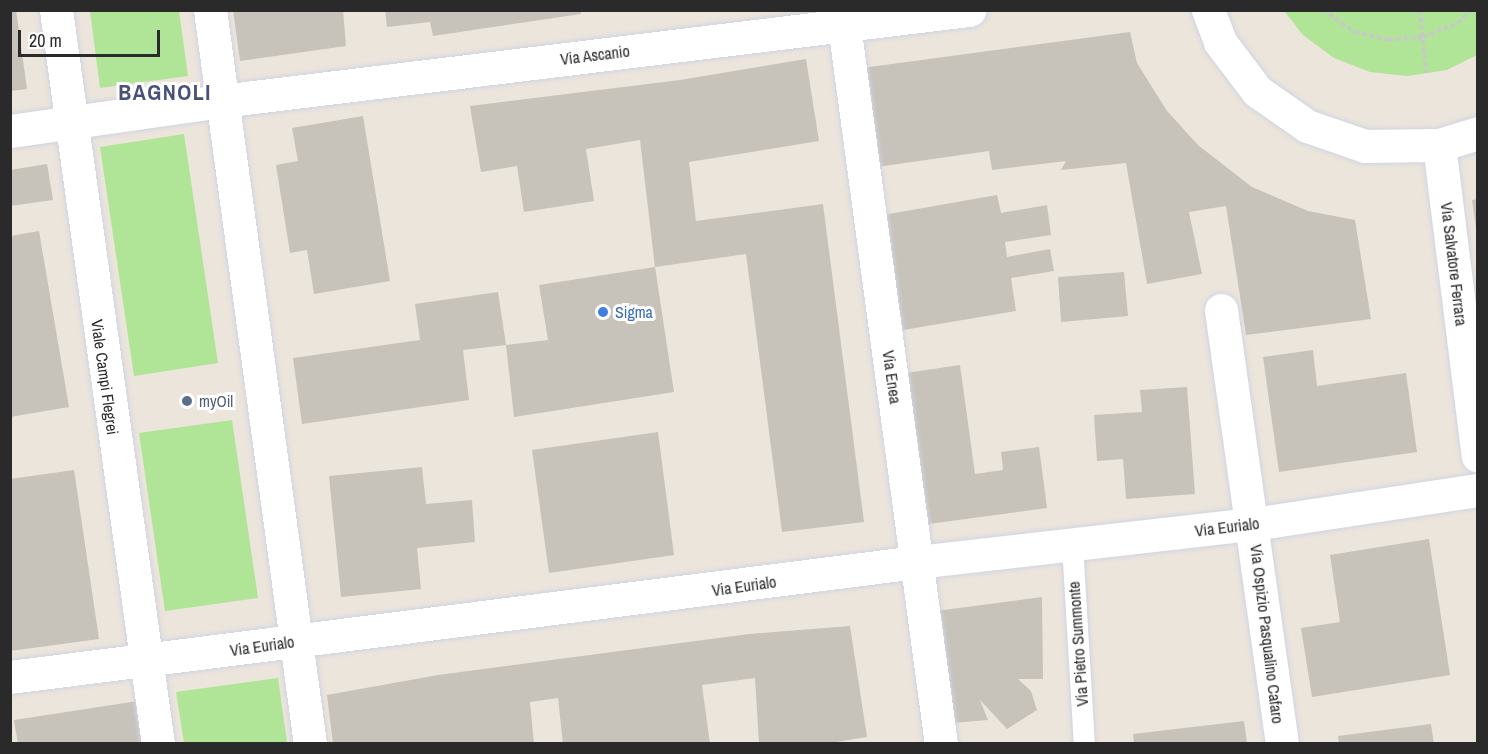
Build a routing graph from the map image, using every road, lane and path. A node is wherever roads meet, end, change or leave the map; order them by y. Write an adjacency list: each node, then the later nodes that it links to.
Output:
1 (56, 10): 12 (street, Viale Campi Flegrei)
2 (210, 10): 11 (street)
3 (969, 10): 8 (street, Via Ascanio)
4 (1209, 10): 15 (street)
5 (1323, 10): 9 (path)
6 (1420, 10): 9 (path)
7 (1471, 10): 9 (path)
8 (843, 18): 11 (street, Via Ascanio); 21 (street, Via Enea)
9 (1423, 37): 10 (path)
10 (1426, 73)
11 (221, 101): 12 (street, Via Ascanio); 22 (street)
12 (71, 122): 13 (street); 23 (street, Viale Campi Flegrei)
13 (10, 131)
14 (1478, 133): 15 (street)
15 (1439, 145): 17 (street, Via Salvatore Ferrara)
16 (1221, 310): 19 (street, Via Ospizio Pasqualino Cafaro)
17 (1478, 456)
18 (1478, 490): 19 (street, Via Eurialo)
19 (1253, 524): 20 (street, Via Eurialo); 29 (street, Via Ospizio Pasqualino Cafaro)
20 (1072, 544): 21 (street, Via Eurialo); 28 (lane, Via Pietro Summonte)
21 (917, 562): 22 (street, Via Eurialo); 27 (street, Via Enea)
22 (296, 641): 23 (street, Via Eurialo); 26 (street)
23 (143, 661): 24 (street, Via Eurialo); 25 (street, Viale Campi Flegrei)
24 (10, 677)
25 (158, 744)
26 (310, 744)
27 (941, 744)
28 (1084, 744)
29 (1282, 744)

